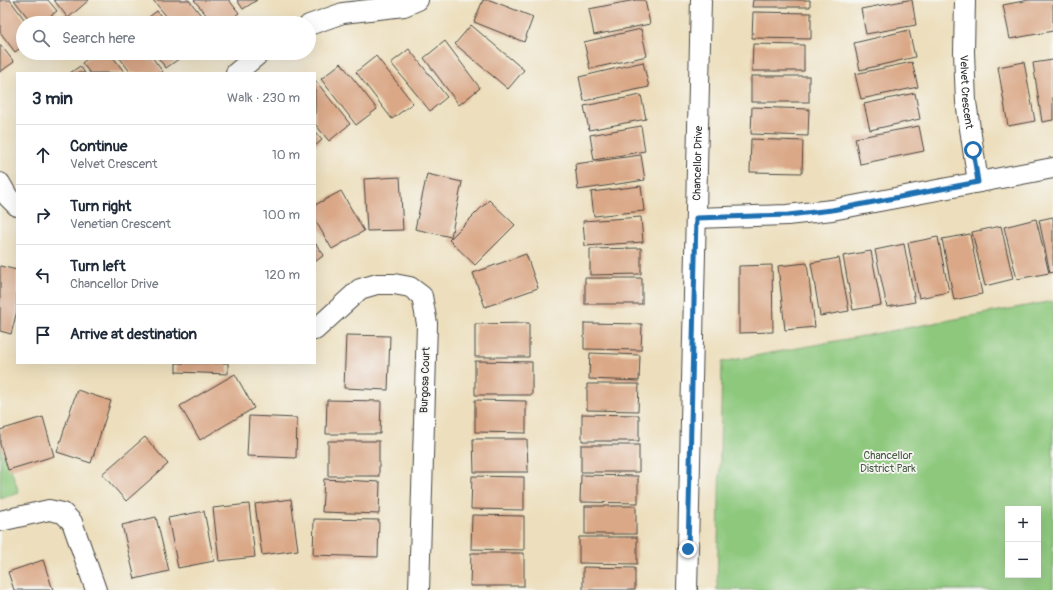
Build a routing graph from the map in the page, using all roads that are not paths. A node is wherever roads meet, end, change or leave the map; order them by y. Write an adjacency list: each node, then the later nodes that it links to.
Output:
1 (418, 0): 4 (street)
2 (701, 0): 11 (street, Chancellor Drive)
3 (965, 0): 8 (street, Velvet Crescent)
4 (316, 23)
5 (252, 60): 6 (street)
6 (237, 72)
7 (1053, 168): 8 (street)
8 (978, 182): 11 (street)
9 (0, 183): 10 (street)
10 (16, 205)
11 (696, 218): 16 (street, Chancellor Drive)
12 (316, 329): 15 (street, Burgosa Court)
13 (0, 521): 14 (street)
14 (96, 590)
15 (419, 590)
16 (687, 590)

